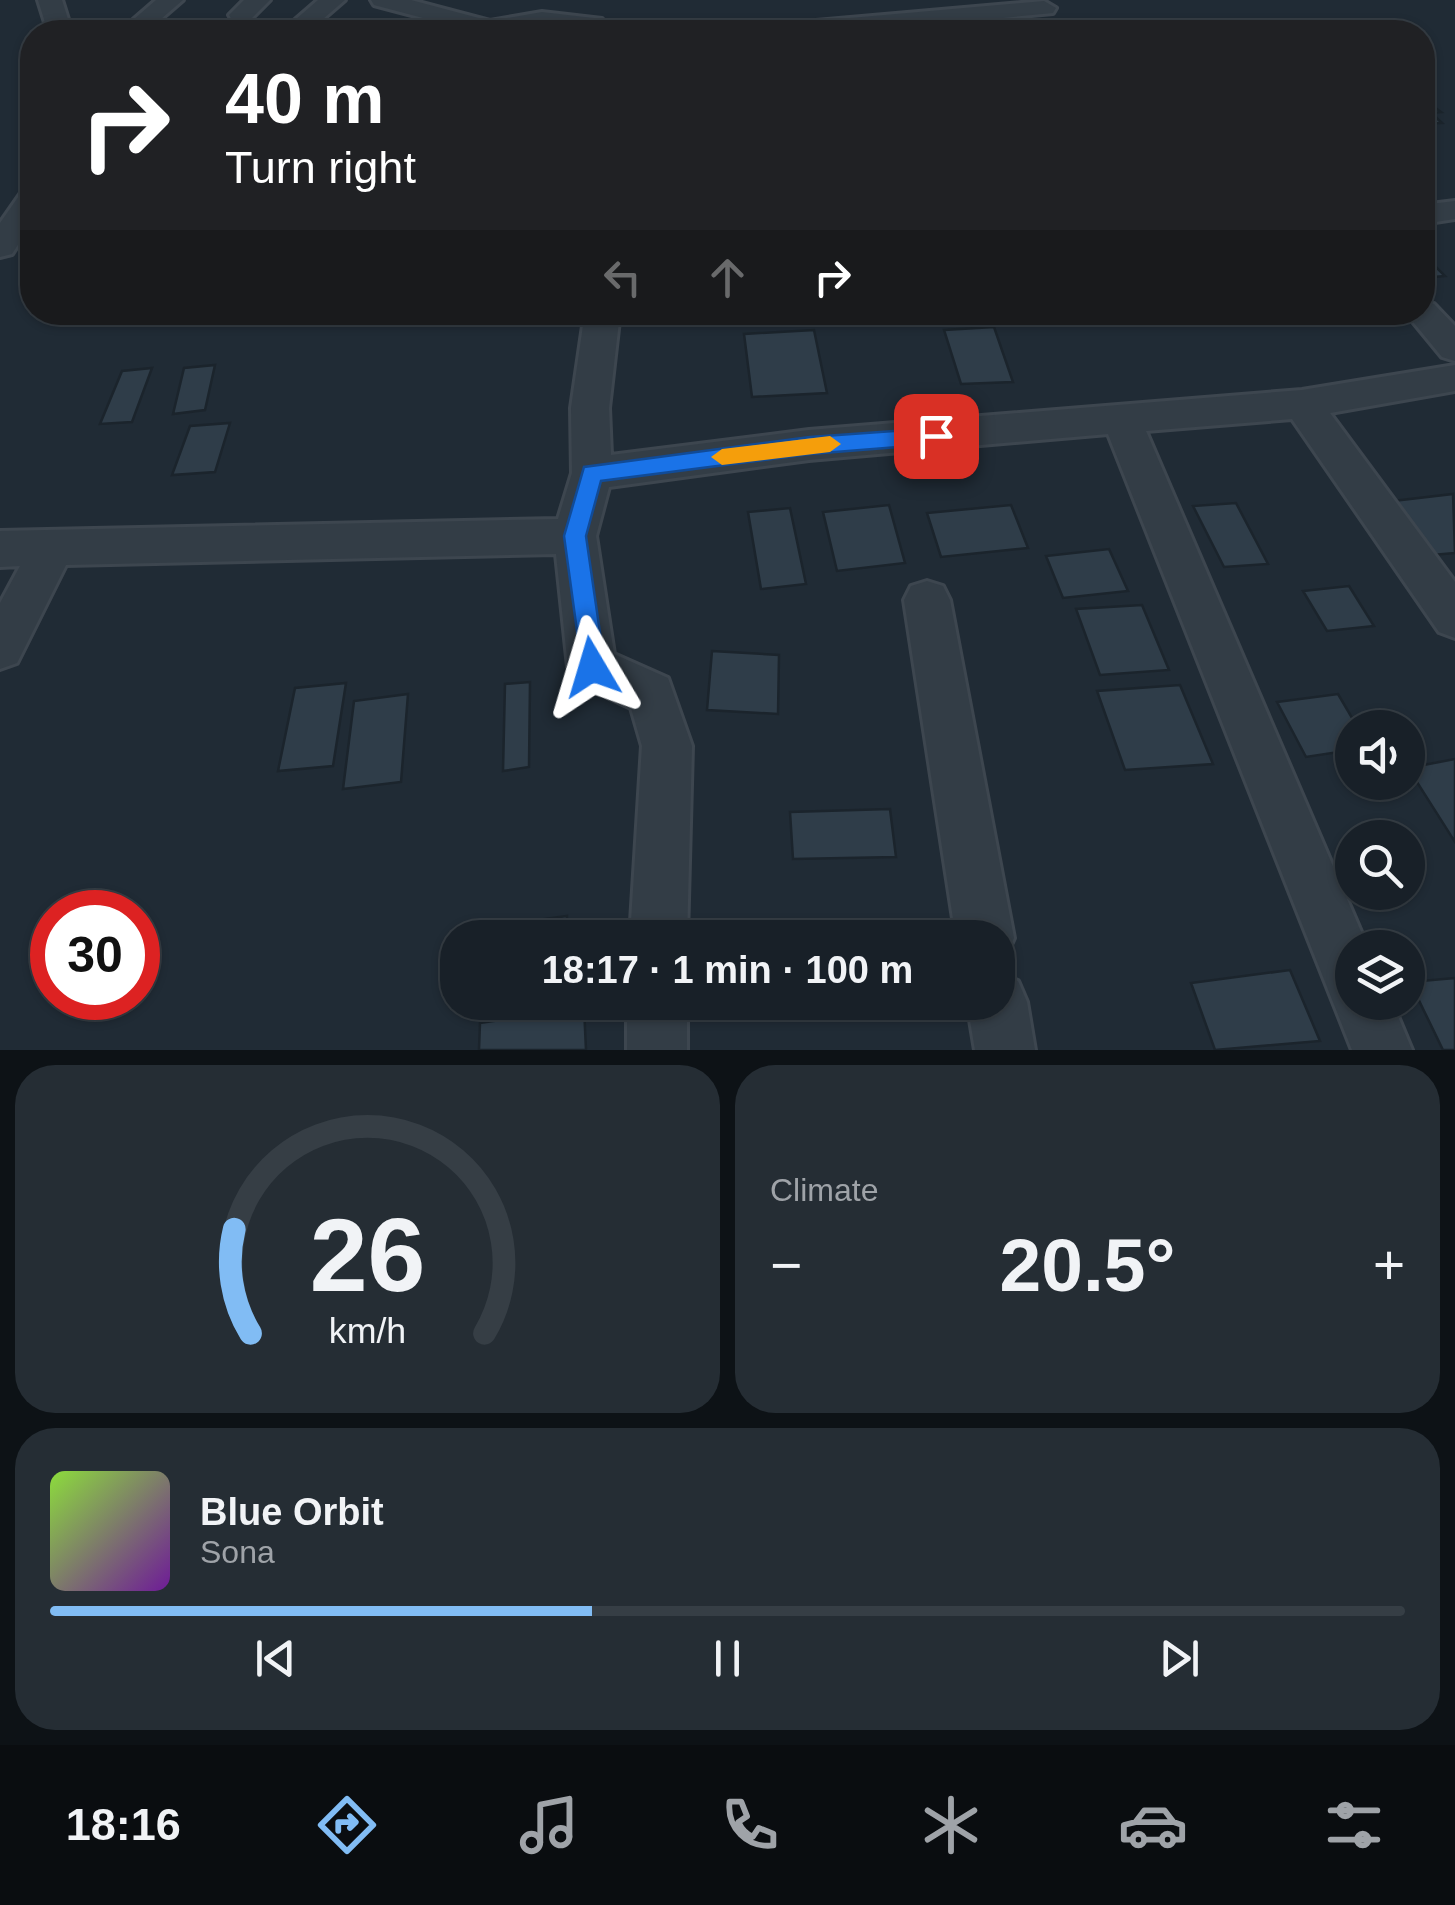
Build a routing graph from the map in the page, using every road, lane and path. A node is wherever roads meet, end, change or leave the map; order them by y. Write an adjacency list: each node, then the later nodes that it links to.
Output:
1 (171, 0): 6 (street)
2 (333, 0): 7 (street)
3 (383, 0): 5 (street)
4 (1041, 4): 10 (street)
5 (416, 8): 8 (street); 9 (street)
6 (146, 20)
7 (308, 20)
8 (402, 20)
9 (456, 20)
10 (899, 20)
11 (20, 218): 12 (street)
12 (0, 247)
13 (600, 325): 19 (street)
14 (1434, 325): 15 (street)
15 (1455, 348)
16 (1455, 378): 17 (street)
17 (1302, 404): 18 (street); 24 (street)
18 (1122, 421): 19 (street); 28 (street)
19 (592, 473): 20 (street)
20 (575, 536): 21 (street); 26 (street)
21 (53, 548): 22 (street); 25 (street)
22 (0, 549)
23 (927, 600): 27 (street)
24 (1455, 618)
25 (0, 648)
26 (659, 920)
27 (982, 920)
28 (1335, 939)
29 (658, 1020): 32 (street)
30 (999, 1020): 33 (street)
31 (1370, 1020): 34 (street)
32 (657, 1050)
33 (1005, 1050)
34 (1382, 1050)

